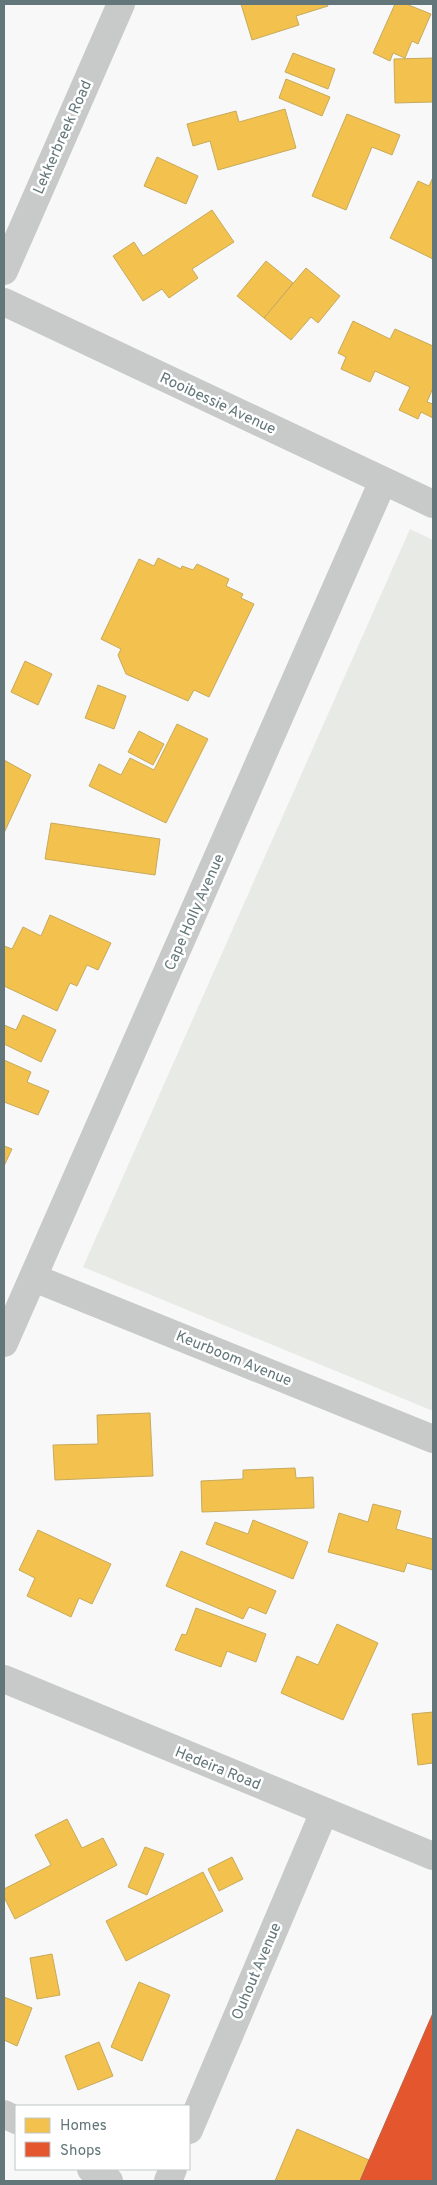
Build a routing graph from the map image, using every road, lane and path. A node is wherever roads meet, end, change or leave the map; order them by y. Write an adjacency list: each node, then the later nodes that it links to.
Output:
1 (121, 4): 2 (street, Lekkerbreek Road)
2 (4, 271)
3 (4, 302): 4 (street, Rooibessie Avenue)
4 (383, 481): 5 (street, Rooibessie Avenue); 6 (street, Cape Holly Avenue)
5 (433, 504)
6 (34, 1278): 7 (street, Cape Holly Avenue); 8 (street, Keurboom Avenue)
7 (4, 1343)
8 (433, 1439)
9 (4, 1679): 10 (street, Hedeira Road)
10 (324, 1812): 11 (street, Hedeira Road); 12 (street, Ouhout Avenue)
11 (433, 1856)
12 (190, 2128)
13 (94, 2170): 14 (street)
14 (110, 2181)

